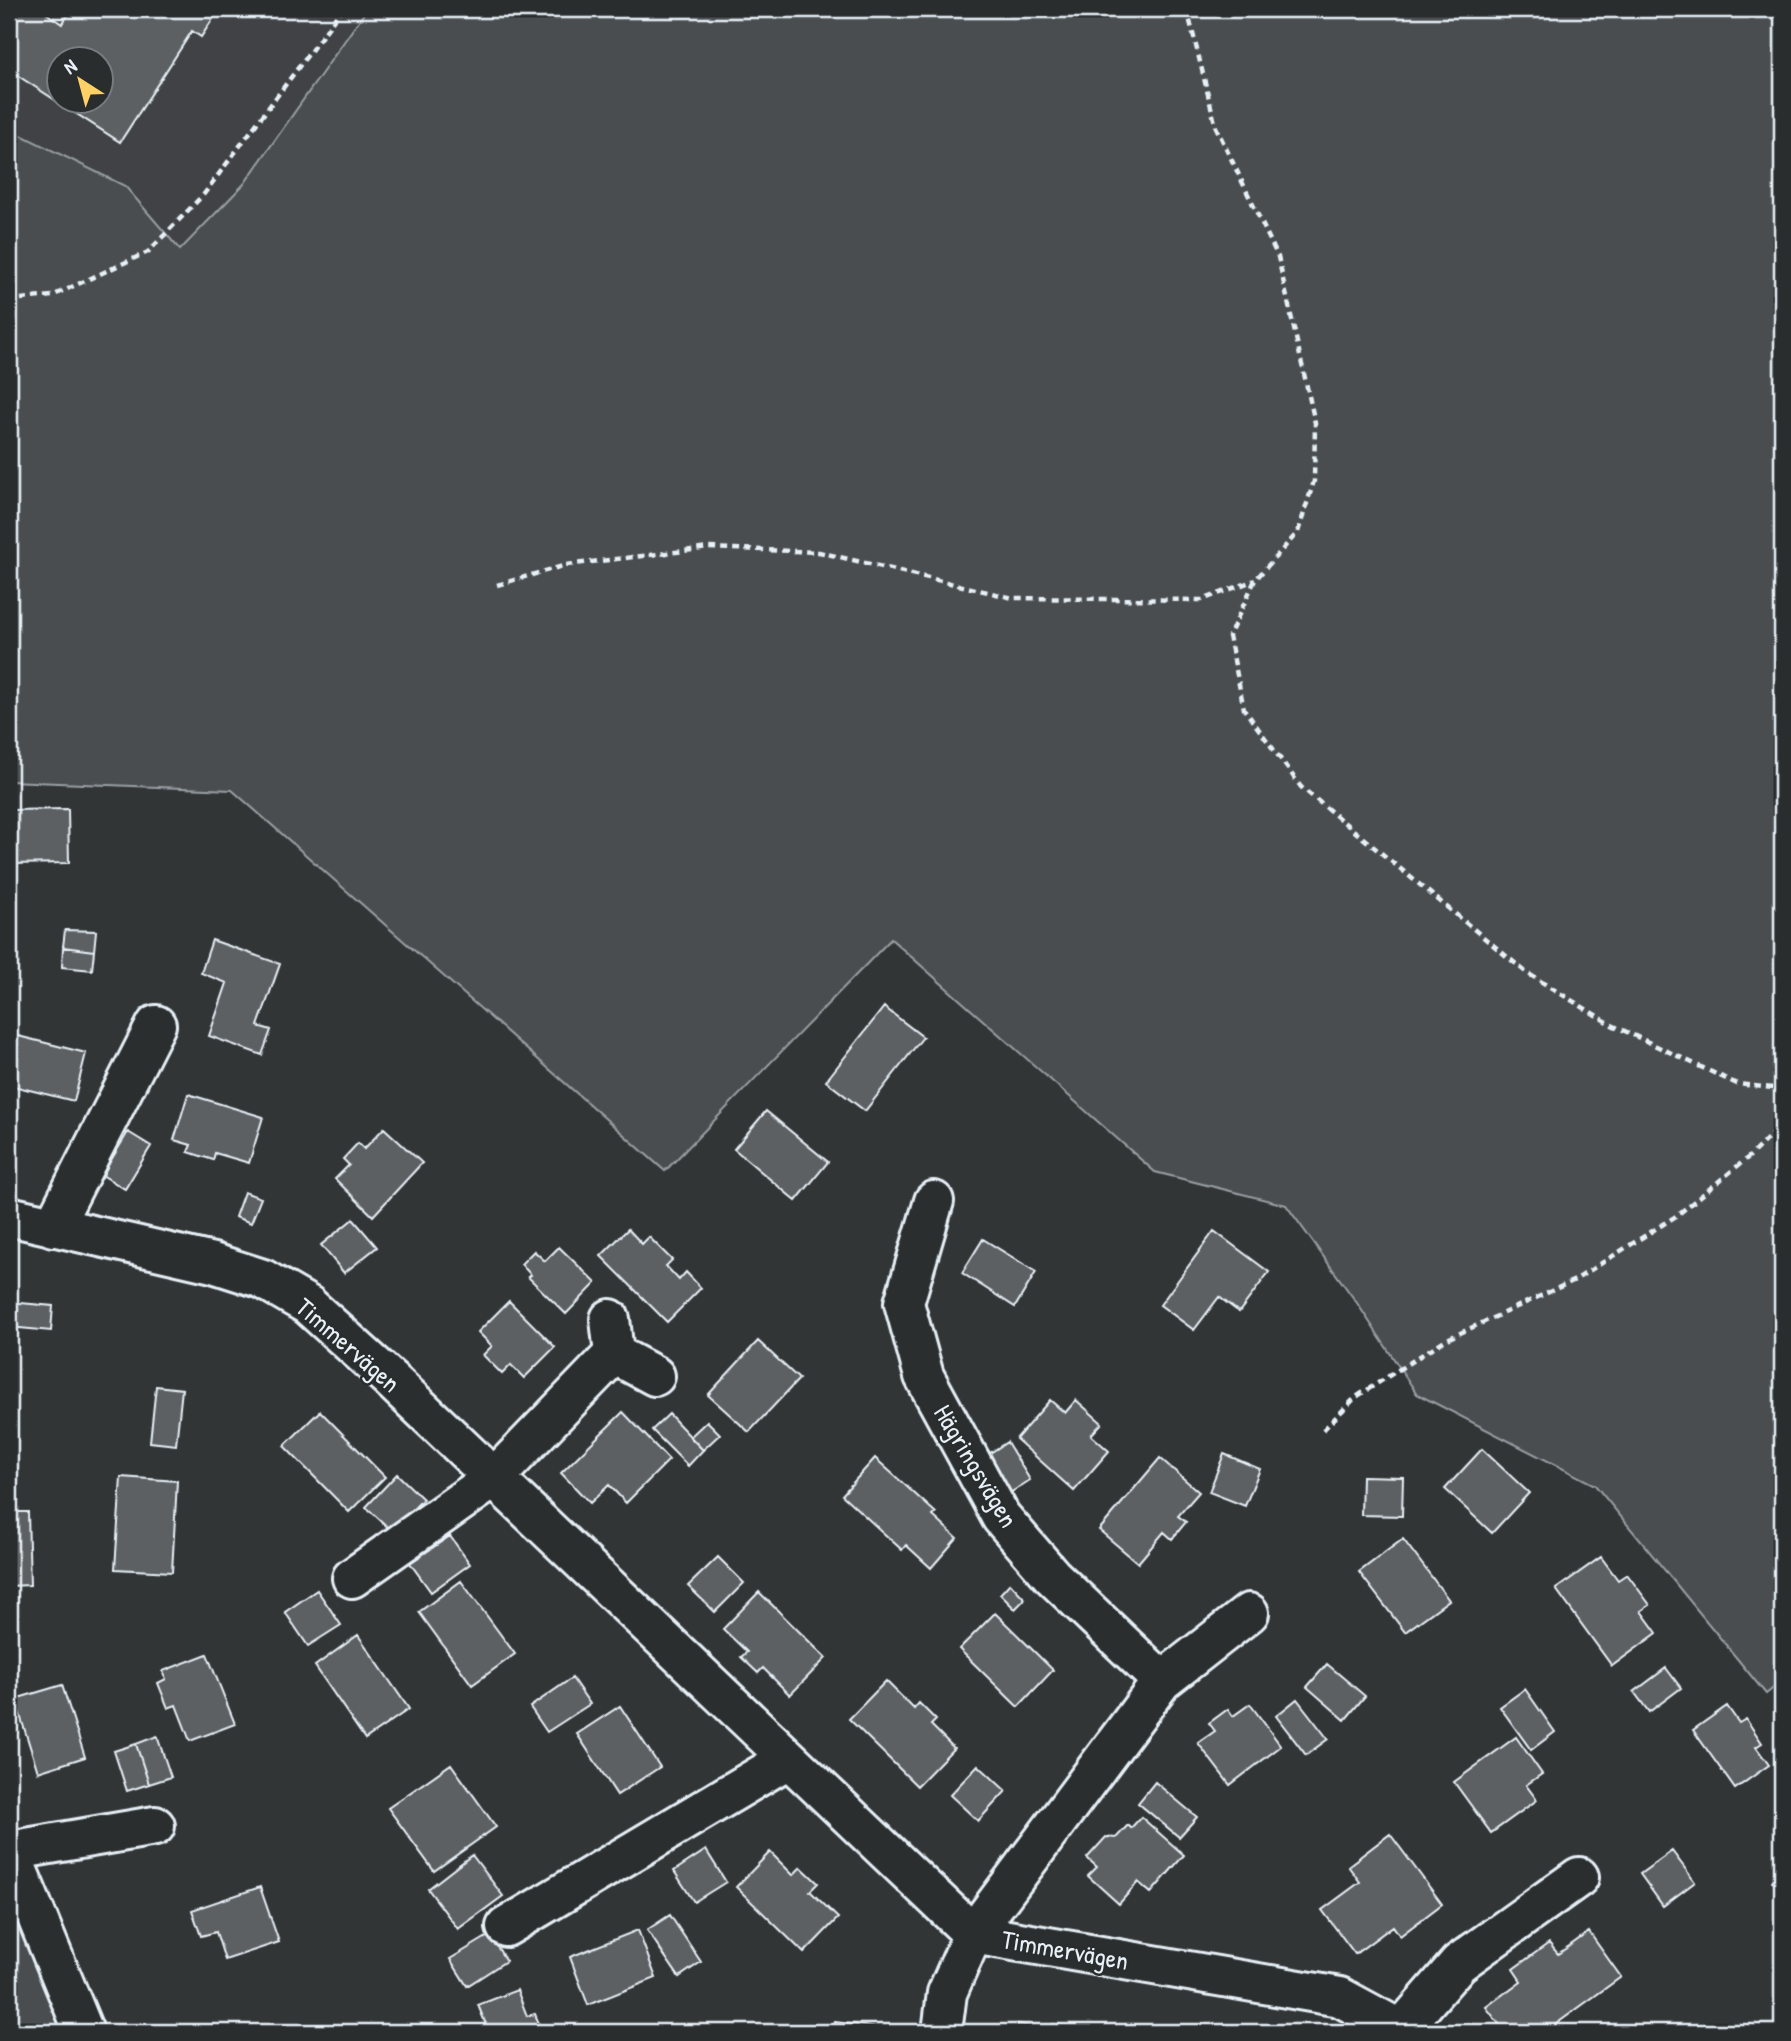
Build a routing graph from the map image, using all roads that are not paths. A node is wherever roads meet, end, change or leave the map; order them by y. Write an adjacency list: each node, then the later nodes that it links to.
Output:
1 (156, 1025): 4 (street)
2 (934, 1201): 9 (street, Hägringsvägen)
3 (9, 1216): 4 (street, Timmervägen)
4 (53, 1227): 6 (street, Timmervägen)
5 (655, 1377): 6 (street)
6 (494, 1478): 7 (street); 10 (street, Timmervägen)
7 (352, 1578)
8 (1249, 1613): 9 (street)
9 (1162, 1681): 15 (street)
10 (788, 1759): 14 (street); 15 (street, Timmervägen)
11 (155, 1826): 12 (street)
12 (9, 1850): 17 (street)
13 (1578, 1877): 16 (street, Timmervägen)
14 (506, 1927)
15 (972, 1934): 16 (street, Timmervägen); 18 (street)
16 (1402, 2031)
17 (84, 2032)
18 (942, 2032)

